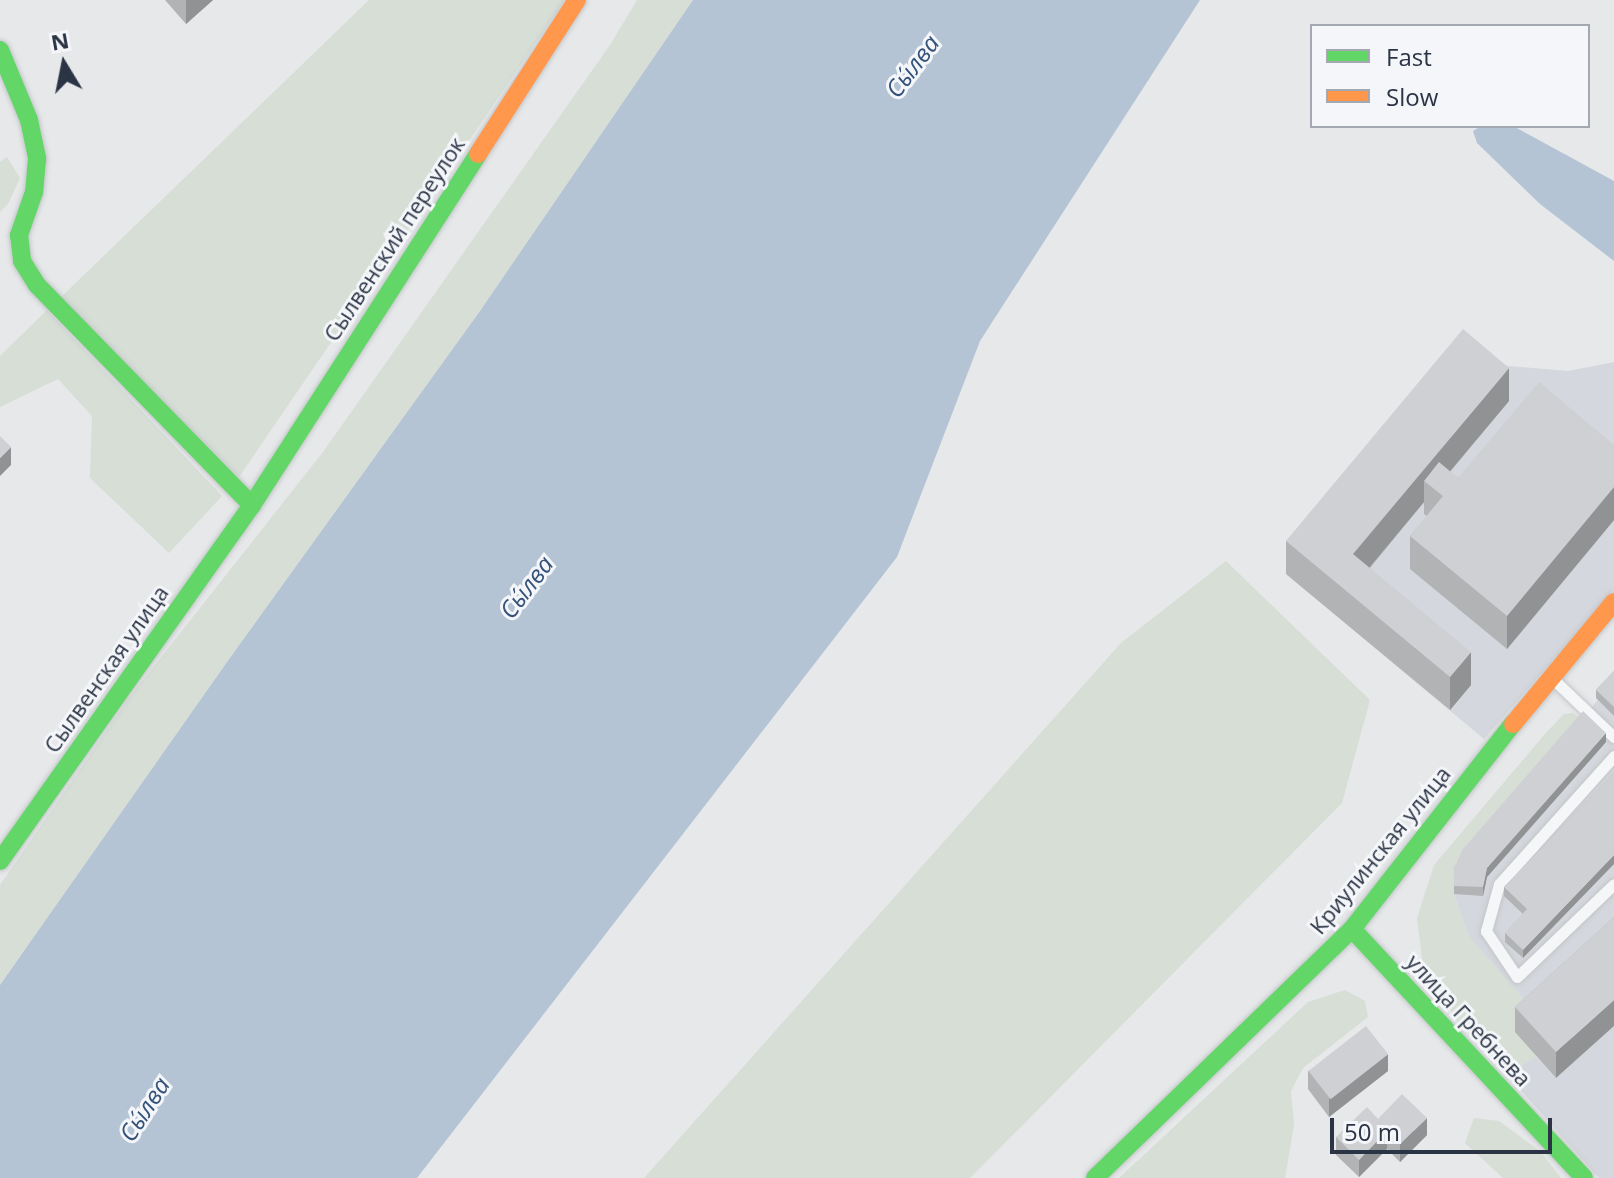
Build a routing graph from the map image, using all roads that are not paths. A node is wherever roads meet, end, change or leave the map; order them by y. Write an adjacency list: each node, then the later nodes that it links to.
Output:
1 (577, 0): 3 (street, Сылвенский переулок)
2 (0, 50): 3 (street)
3 (252, 505): 8 (street, Сылвенская улица)
4 (1614, 603): 5 (street, Криулинская улица)
5 (1550, 676): 6 (lane); 10 (street, Криулинская улица)
6 (1614, 737)
7 (1614, 756): 9 (lane)
8 (0, 861)
9 (1614, 884)
10 (1352, 929): 11 (street, Криулинская улица); 12 (street, улица Гребнева)
11 (1095, 1178)
12 (1584, 1178)

